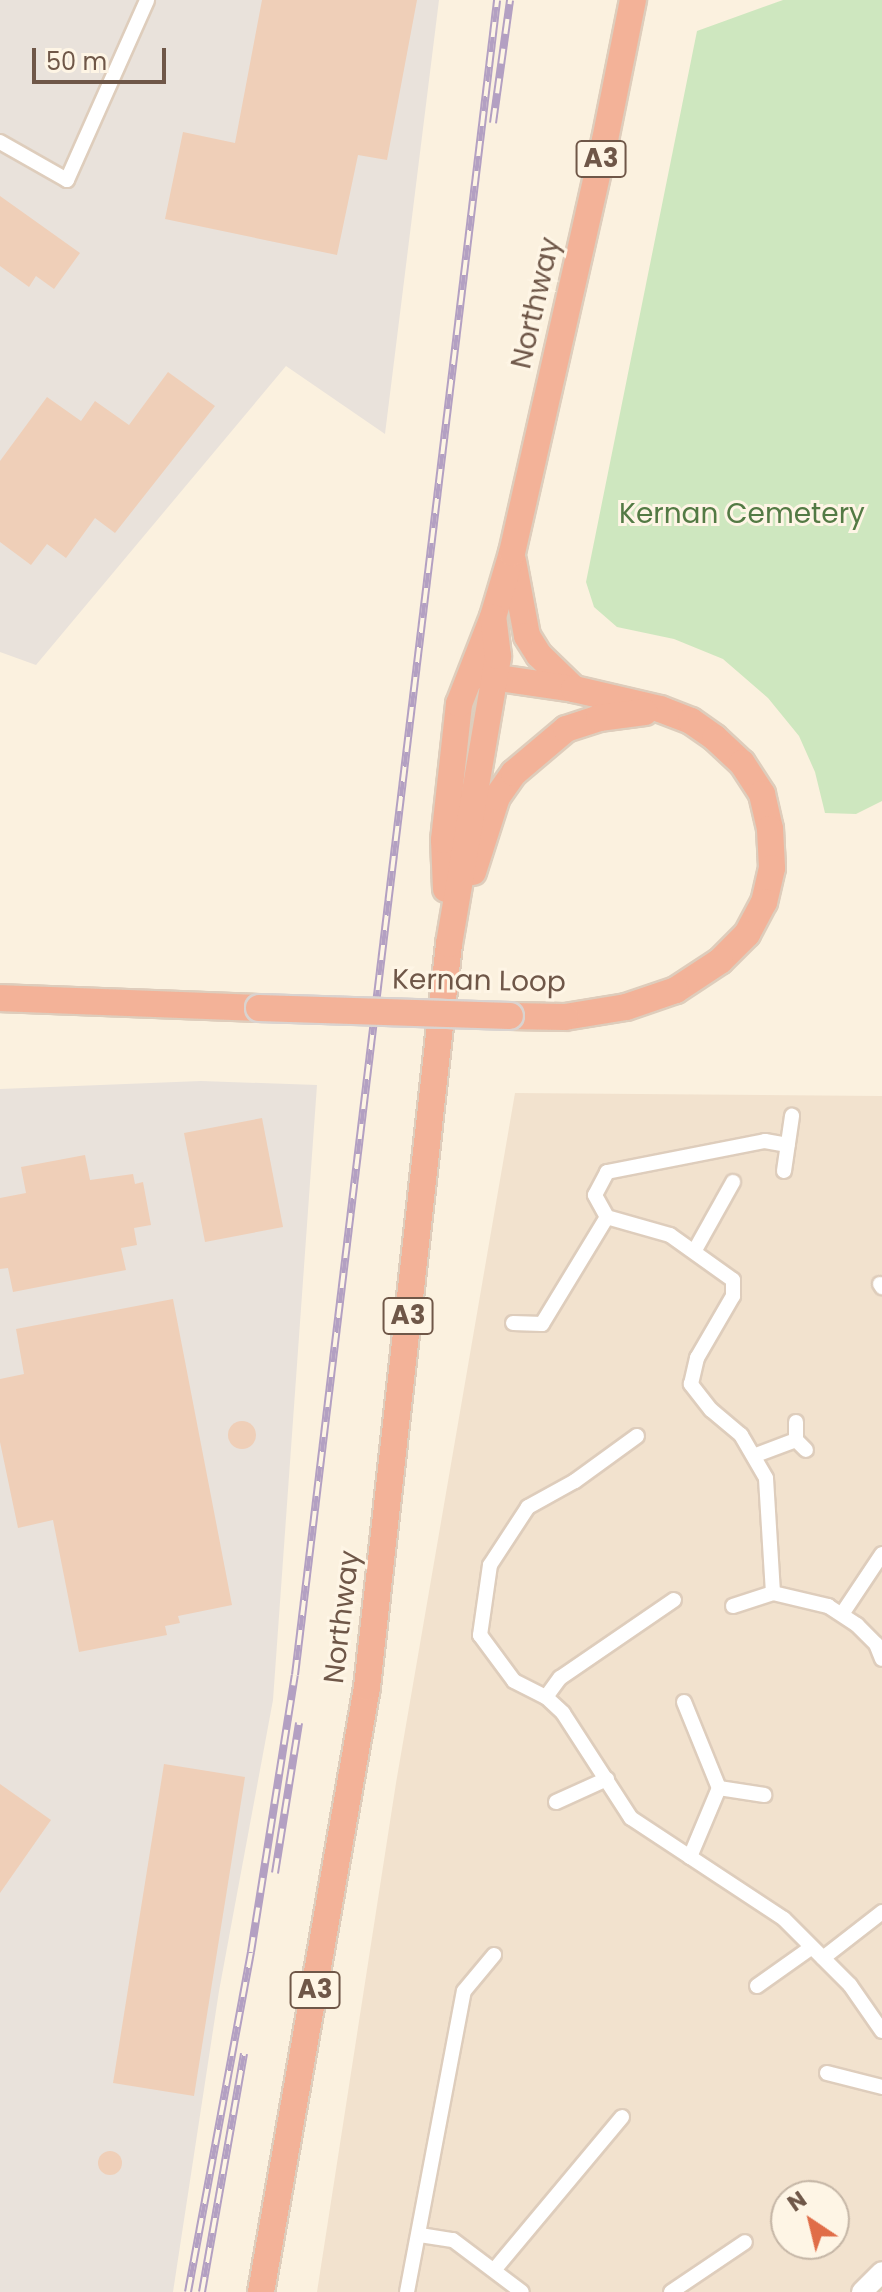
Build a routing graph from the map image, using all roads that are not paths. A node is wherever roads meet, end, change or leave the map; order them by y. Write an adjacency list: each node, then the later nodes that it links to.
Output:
1 (147, 0): 3 (street)
2 (633, 0): 4 (highway, Northway / A3)
3 (0, 142)
4 (512, 553): 5 (highway, Northway / A3); 6 (highway)
5 (481, 676): 6 (highway, Kernan Loop); 8 (highway, Northway / A3); 8 (highway, Northway / A3)
6 (574, 689): 7 (highway, Kernan Loop)
7 (660, 709): 8 (highway, A3); 9 (highway, Kernan Loop, bridge)
8 (449, 944): 45 (highway, Northway / A3)
9 (0, 998)
10 (792, 1116): 11 (street)
11 (788, 1145): 12 (street); 14 (street)
12 (784, 1171)
13 (733, 1182): 15 (street)
14 (607, 1217): 15 (street); 16 (street)
15 (695, 1250): 19 (street)
16 (513, 1323)
17 (796, 1422): 19 (street)
18 (637, 1436): 26 (street)
19 (756, 1455): 21 (street)
20 (882, 1554): 24 (street)
21 (773, 1593): 23 (street); 24 (street)
22 (674, 1600): 26 (street)
23 (733, 1606)
24 (842, 1614): 25 (street)
25 (882, 1659)
26 (546, 1697): 28 (street)
27 (684, 1702): 29 (street)
28 (607, 1779): 31 (street); 32 (street)
29 (719, 1788): 30 (street); 32 (street)
30 (764, 1795)
31 (556, 1802)
32 (690, 1857): 34 (street)
33 (882, 1912): 34 (street)
34 (817, 1952): 36 (street); 37 (street)
35 (494, 1955): 41 (street)
36 (757, 1986)
37 (882, 2031)
38 (827, 2073): 39 (street)
39 (882, 2087)
40 (622, 2117): 43 (street)
41 (420, 2235): 43 (street); 46 (street)
42 (745, 2242): 48 (street)
43 (495, 2269): 47 (street)
44 (882, 2272): 49 (street)
45 (261, 2292)
46 (407, 2292)
47 (522, 2292)
48 (671, 2292)
49 (862, 2292)

